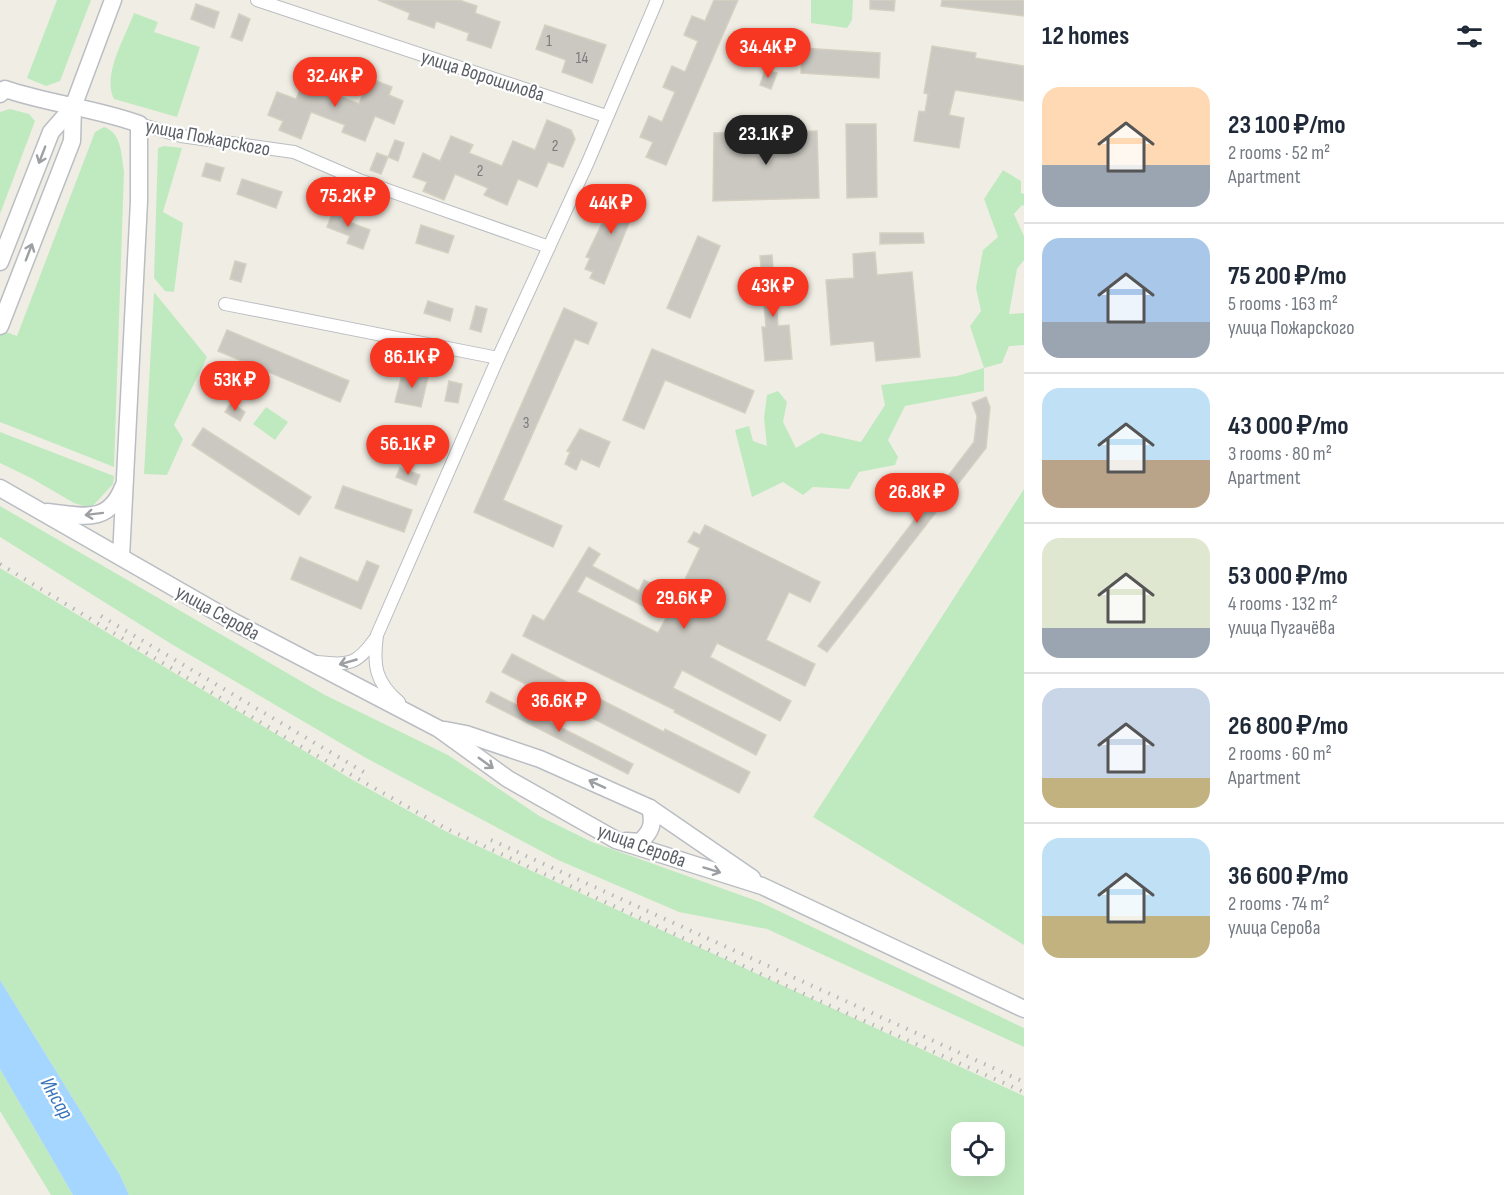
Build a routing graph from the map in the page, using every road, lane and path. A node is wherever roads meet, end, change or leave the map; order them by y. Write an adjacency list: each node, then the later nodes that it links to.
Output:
1 (113, 0): 5 (street)
2 (257, 0): 6 (street, улица Ворошилова)
3 (657, 0): 6 (street)
4 (2, 90): 5 (street, улица Пожарского)
5 (73, 107): 7 (street, улица Пожарского); 9 (street, one-way to 9); 11 (street, one-way to 5)
6 (606, 116): 8 (street)
7 (139, 124): 8 (street, улица Пожарского); 13 (street)
8 (549, 247): 12 (street)
9 (0, 262)
10 (225, 304): 12 (street)
11 (0, 326)
12 (498, 358): 19 (street)
13 (127, 478): 15 (street, one-way to 15); 16 (street)
14 (0, 488): 15 (street, улица Серова)
15 (41, 511): 17 (street, улица Серова)
16 (124, 516): 17 (street); 18 (street)
17 (122, 557): 18 (street, улица Серова)
18 (156, 577): 20 (street, улица Серова)
19 (377, 636): 20 (street, one-way to 20); 21 (street)
20 (309, 661): 21 (street, улица Серова)
21 (416, 717): 22 (street, улица Серова)
22 (439, 729): 23 (street, улица Серова, one-way to 22); 24 (street, улица Серова, one-way to 24)
23 (650, 808): 24 (street); 25 (street, улица Серова)
24 (616, 840): 25 (street, улица Серова, one-way to 25)
25 (762, 886): 26 (street, улица Серова)
26 (1024, 1009)

